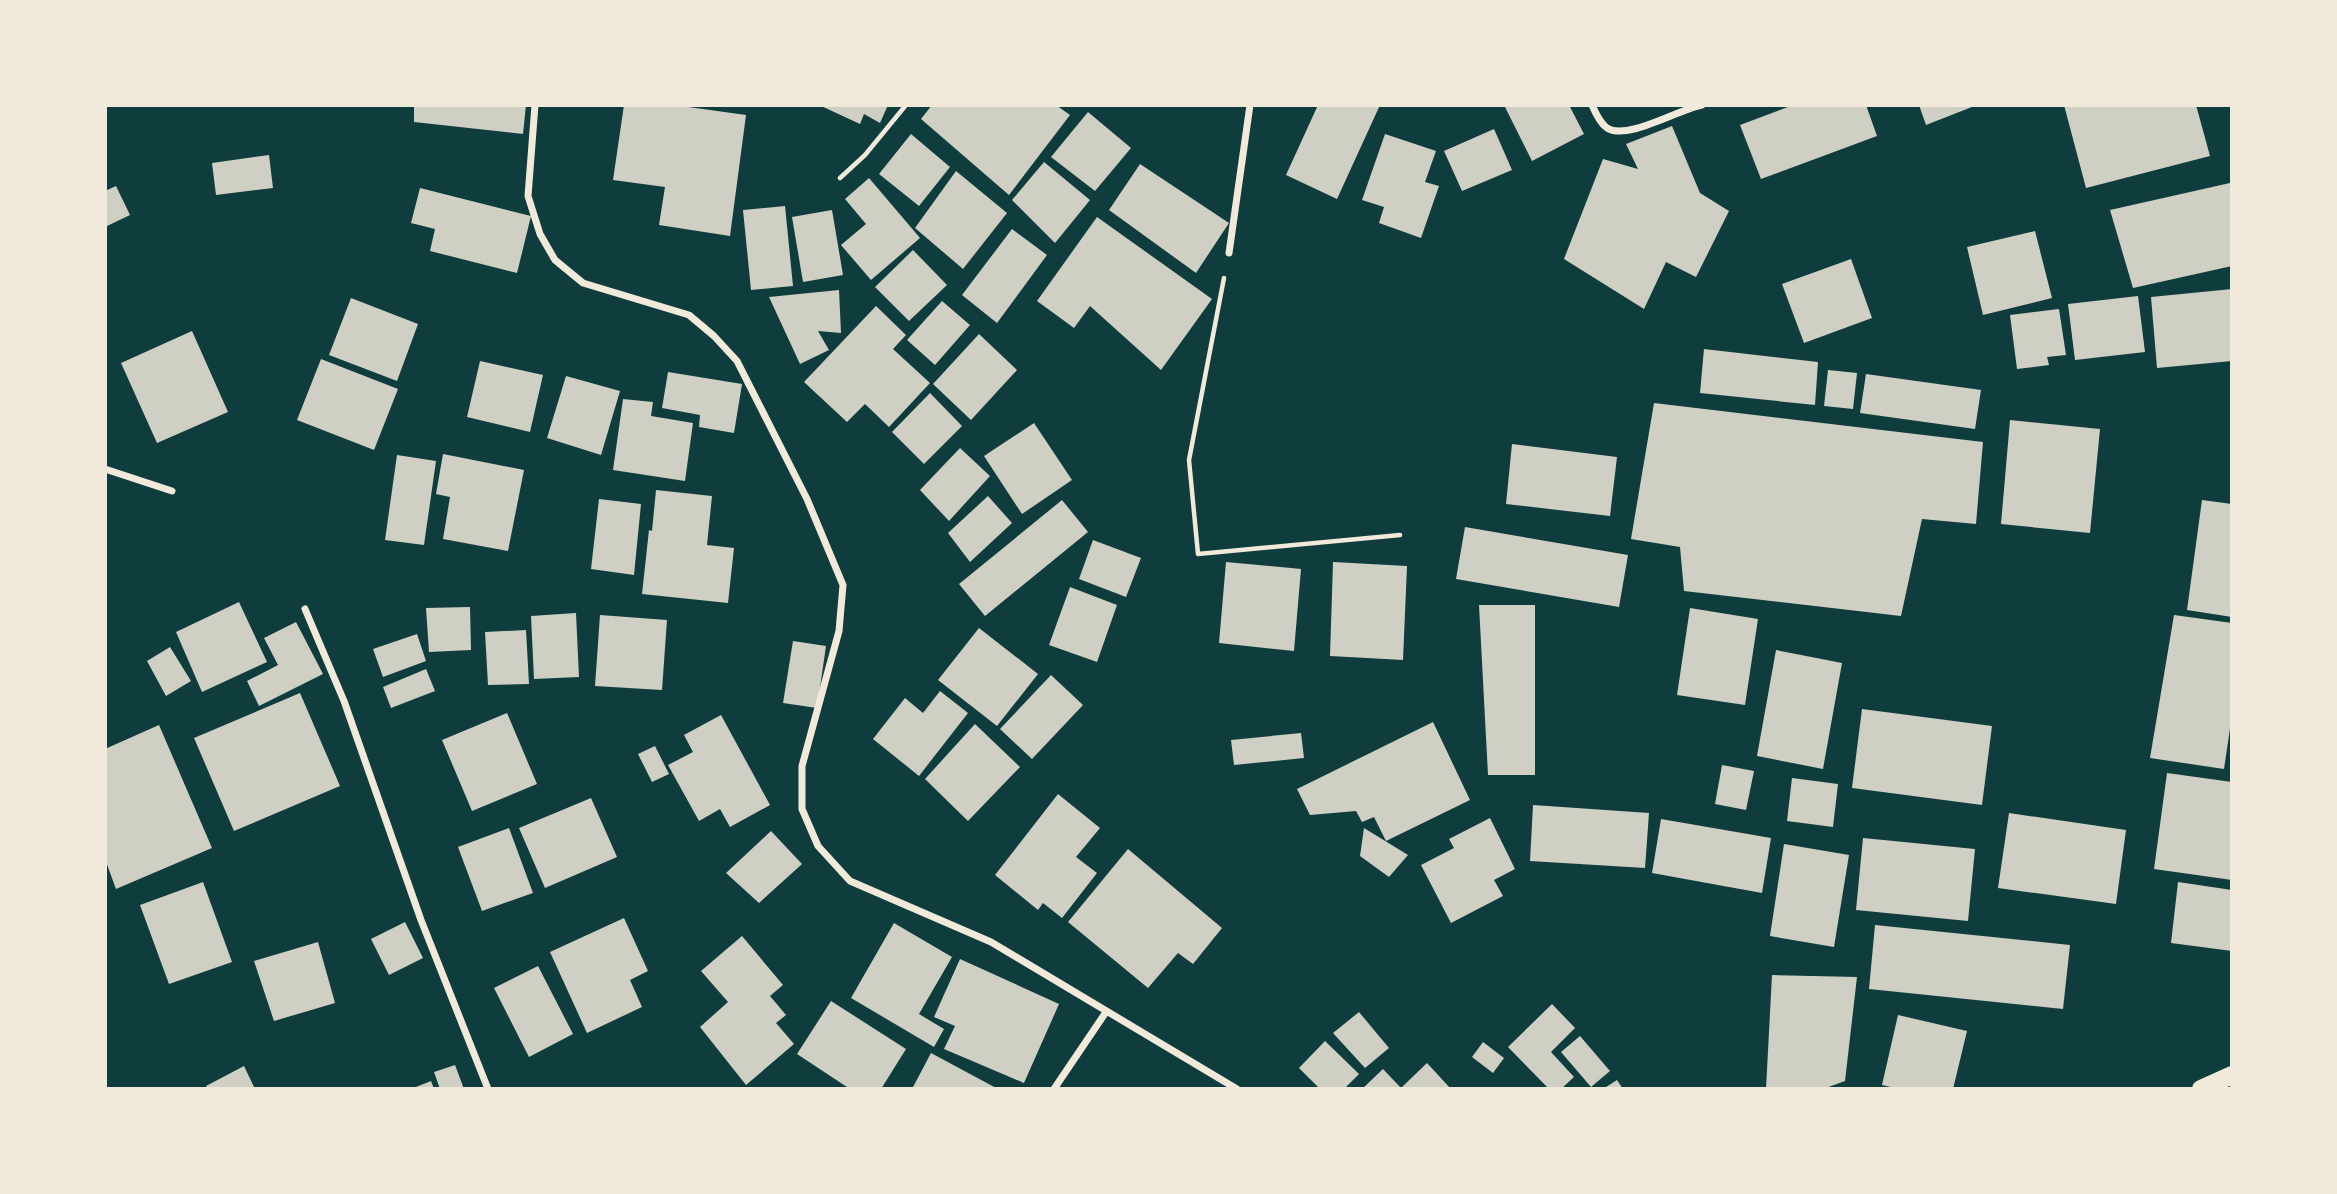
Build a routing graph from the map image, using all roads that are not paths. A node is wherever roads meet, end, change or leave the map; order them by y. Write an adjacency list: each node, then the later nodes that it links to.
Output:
1 (535, 105): 9 (street)
2 (1250, 105): 5 (street)
3 (1592, 105): 4 (street)
4 (1702, 105)
5 (1229, 253)
6 (105, 469): 7 (street)
7 (172, 491)
8 (305, 609): 11 (street)
9 (1106, 1012): 12 (street); 13 (street)
10 (2232, 1075): 14 (main road)
11 (488, 1089)
12 (1054, 1089)
13 (1237, 1089)
14 (2201, 1089)

